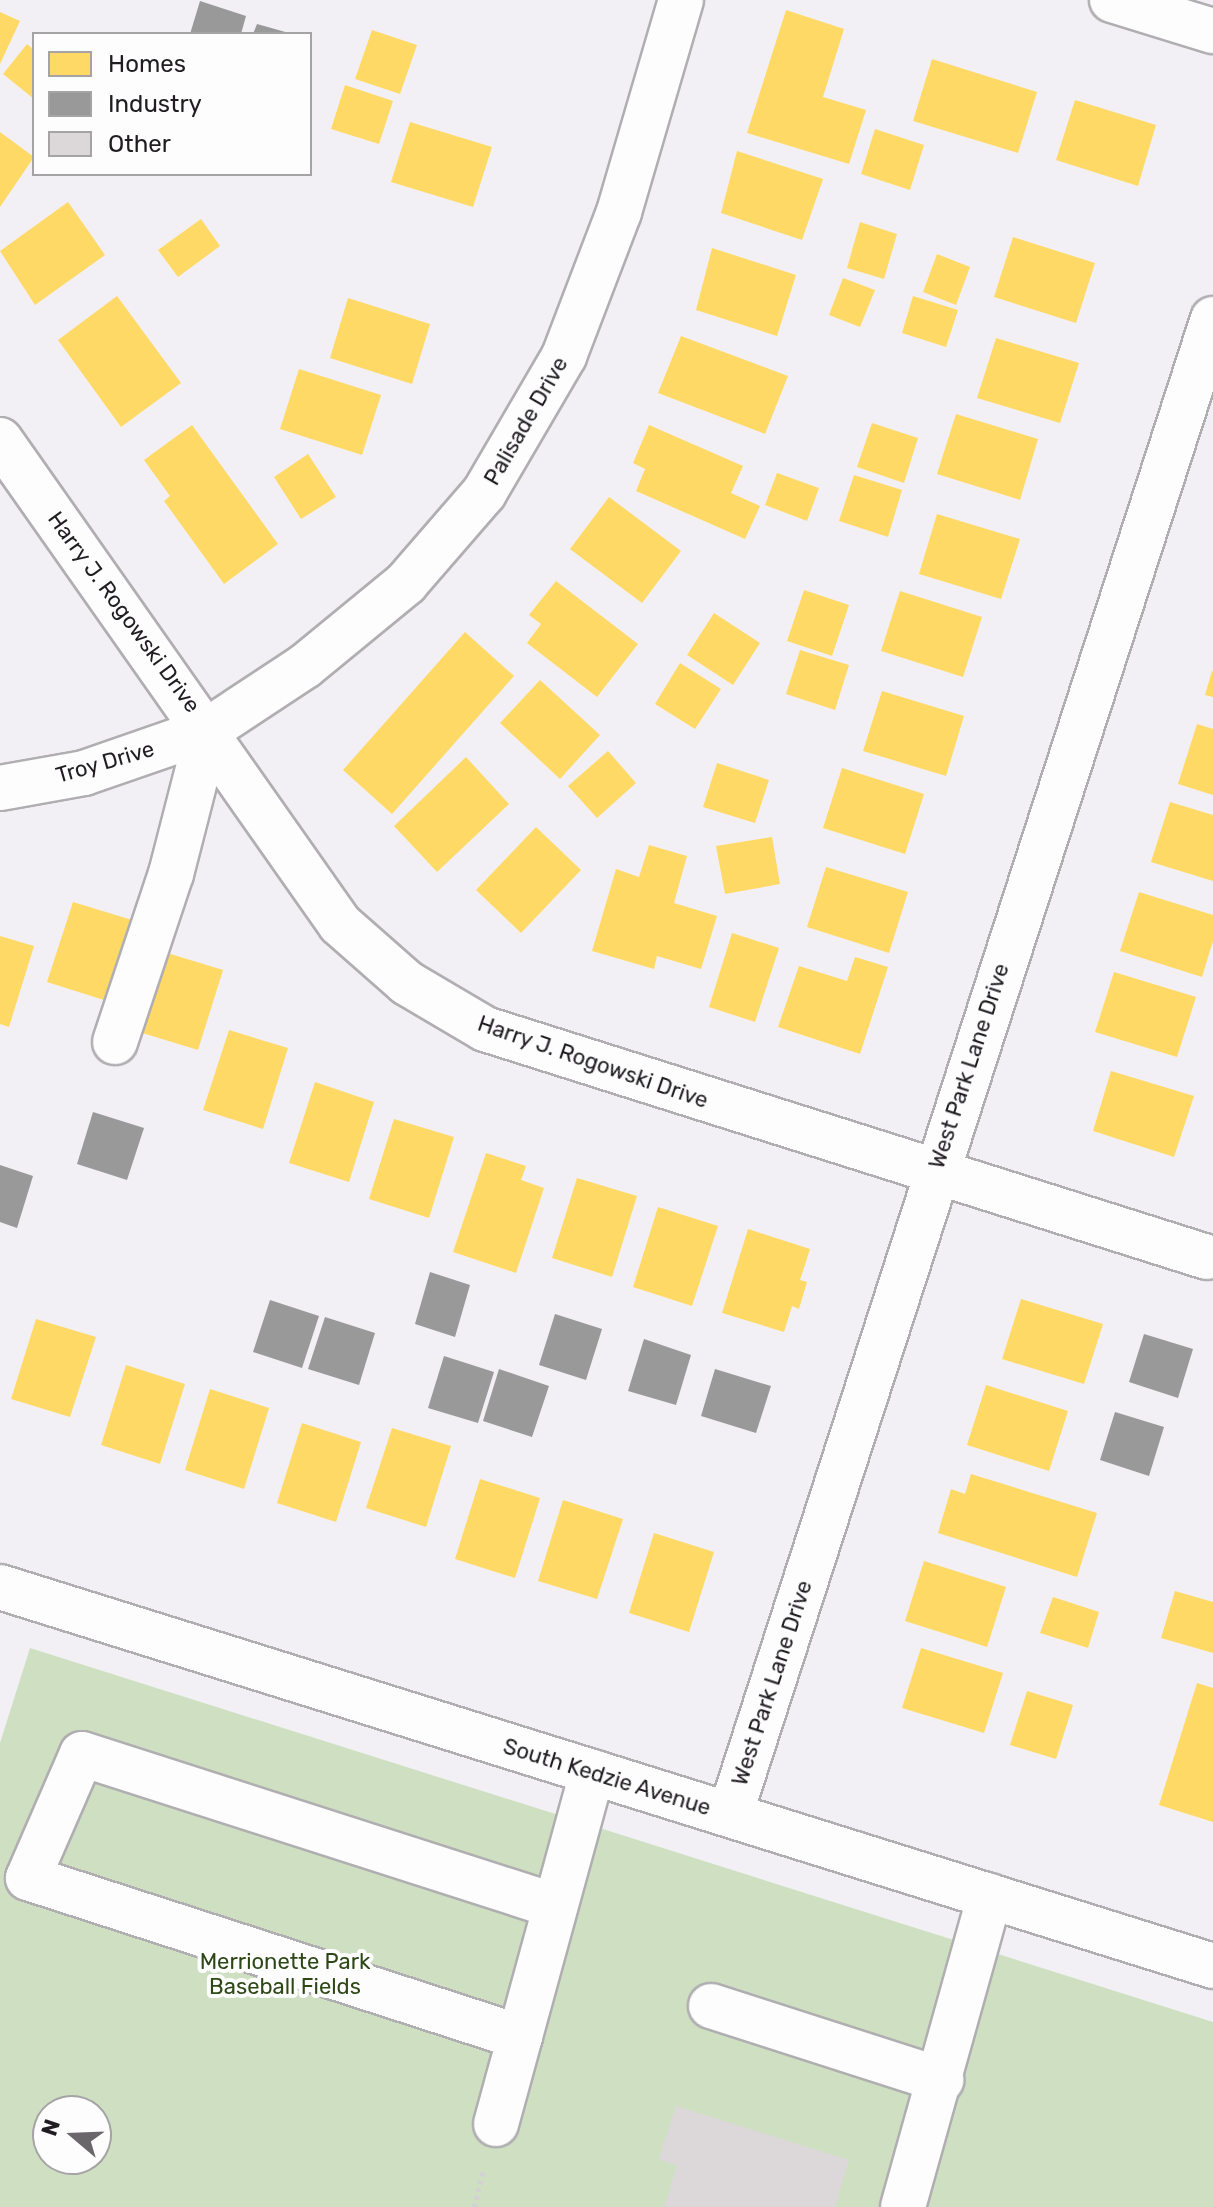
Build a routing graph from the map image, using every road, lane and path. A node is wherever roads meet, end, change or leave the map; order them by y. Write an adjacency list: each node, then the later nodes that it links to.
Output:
1 (681, 0): 6 (street, Palisade Drive)
2 (1112, 0): 3 (street)
3 (1213, 31)
4 (1213, 319): 9 (street, West Park Lane Drive)
5 (0, 440): 6 (street, Harry J. Rogowski Drive)
6 (208, 730): 7 (street, Troy Drive); 8 (street); 9 (street, Harry J. Rogowski Drive)
7 (0, 788)
8 (115, 1042)
9 (934, 1174): 10 (street, Harry J. Rogowski Drive); 13 (street, West Park Lane Drive)
10 (1207, 1257)
11 (0, 1587): 12 (street, South Kedzie Avenue)
12 (592, 1772): 13 (street, South Kedzie Avenue); 15 (street)
13 (730, 1815): 14 (street, South Kedzie Avenue)
14 (990, 1896): 16 (street, South Kedzie Avenue); 19 (street)
15 (555, 1906): 18 (street); 18 (street)
16 (1213, 1966)
17 (711, 2006): 19 (street)
18 (520, 2037): 20 (street)
19 (941, 2080): 21 (street)
20 (496, 2124)
21 (903, 2207)

